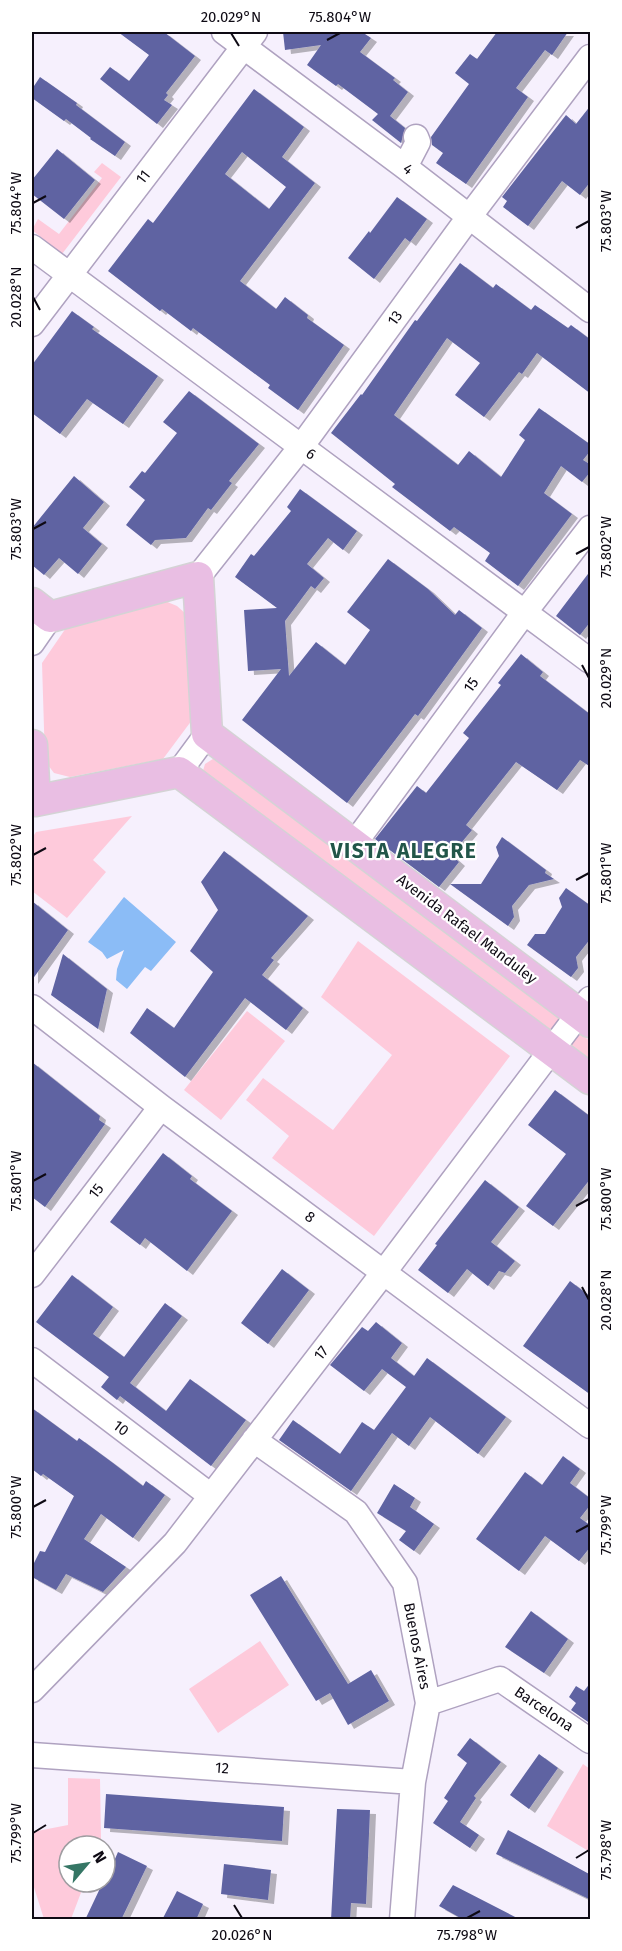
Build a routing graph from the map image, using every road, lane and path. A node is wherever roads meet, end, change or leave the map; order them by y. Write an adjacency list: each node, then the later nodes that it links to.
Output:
1 (224, 32): 2 (street, 4)
2 (250, 39): 5 (street, 4); 8 (street, 11)
3 (587, 68): 6 (street, 13)
4 (416, 137): 5 (street)
5 (405, 167): 6 (street, 4)
6 (469, 217): 9 (street, 4); 11 (street, 13)
7 (32, 247): 8 (street, 6)
8 (68, 274): 10 (street, 11); 11 (street, 6)
9 (591, 310)
10 (32, 324)
11 (301, 447): 13 (street, 13); 15 (street, 6)
12 (591, 528): 15 (street, 15)
13 (198, 577): 14 (main road); 18 (main road)
14 (41, 610): 16 (street)
15 (524, 613): 17 (street, 6); 22 (street, 15)
16 (32, 643)
17 (591, 660)
18 (207, 734): 20 (street); 22 (main road, Avenida Rafael Manduley)
19 (32, 745): 21 (main road)
20 (179, 772): 21 (main road); 25 (main road)
21 (33, 803)
22 (354, 844): 24 (main road, Avenida Rafael Manduley)
23 (32, 1008): 27 (street, 8)
24 (587, 1011): 25 (street, 17)
25 (552, 1050): 26 (main road); 28 (street, 17)
26 (591, 1079)
27 (161, 1107): 28 (street, 8); 29 (street, 15)
28 (384, 1272): 31 (street, 8); 32 (street, 17)
29 (32, 1275)
30 (32, 1360): 33 (street, 10)
31 (591, 1426)
32 (254, 1440): 33 (street, 17); 35 (street, Buenos Aires)
33 (211, 1496): 34 (street, 17)
34 (32, 1690)
35 (428, 1703): 36 (street, Barcelona); 38 (street, Buenos Aires)
36 (591, 1741)
37 (32, 1755): 38 (street, 12)
38 (412, 1782): 39 (street, Buenos Aires)
39 (402, 1920)

